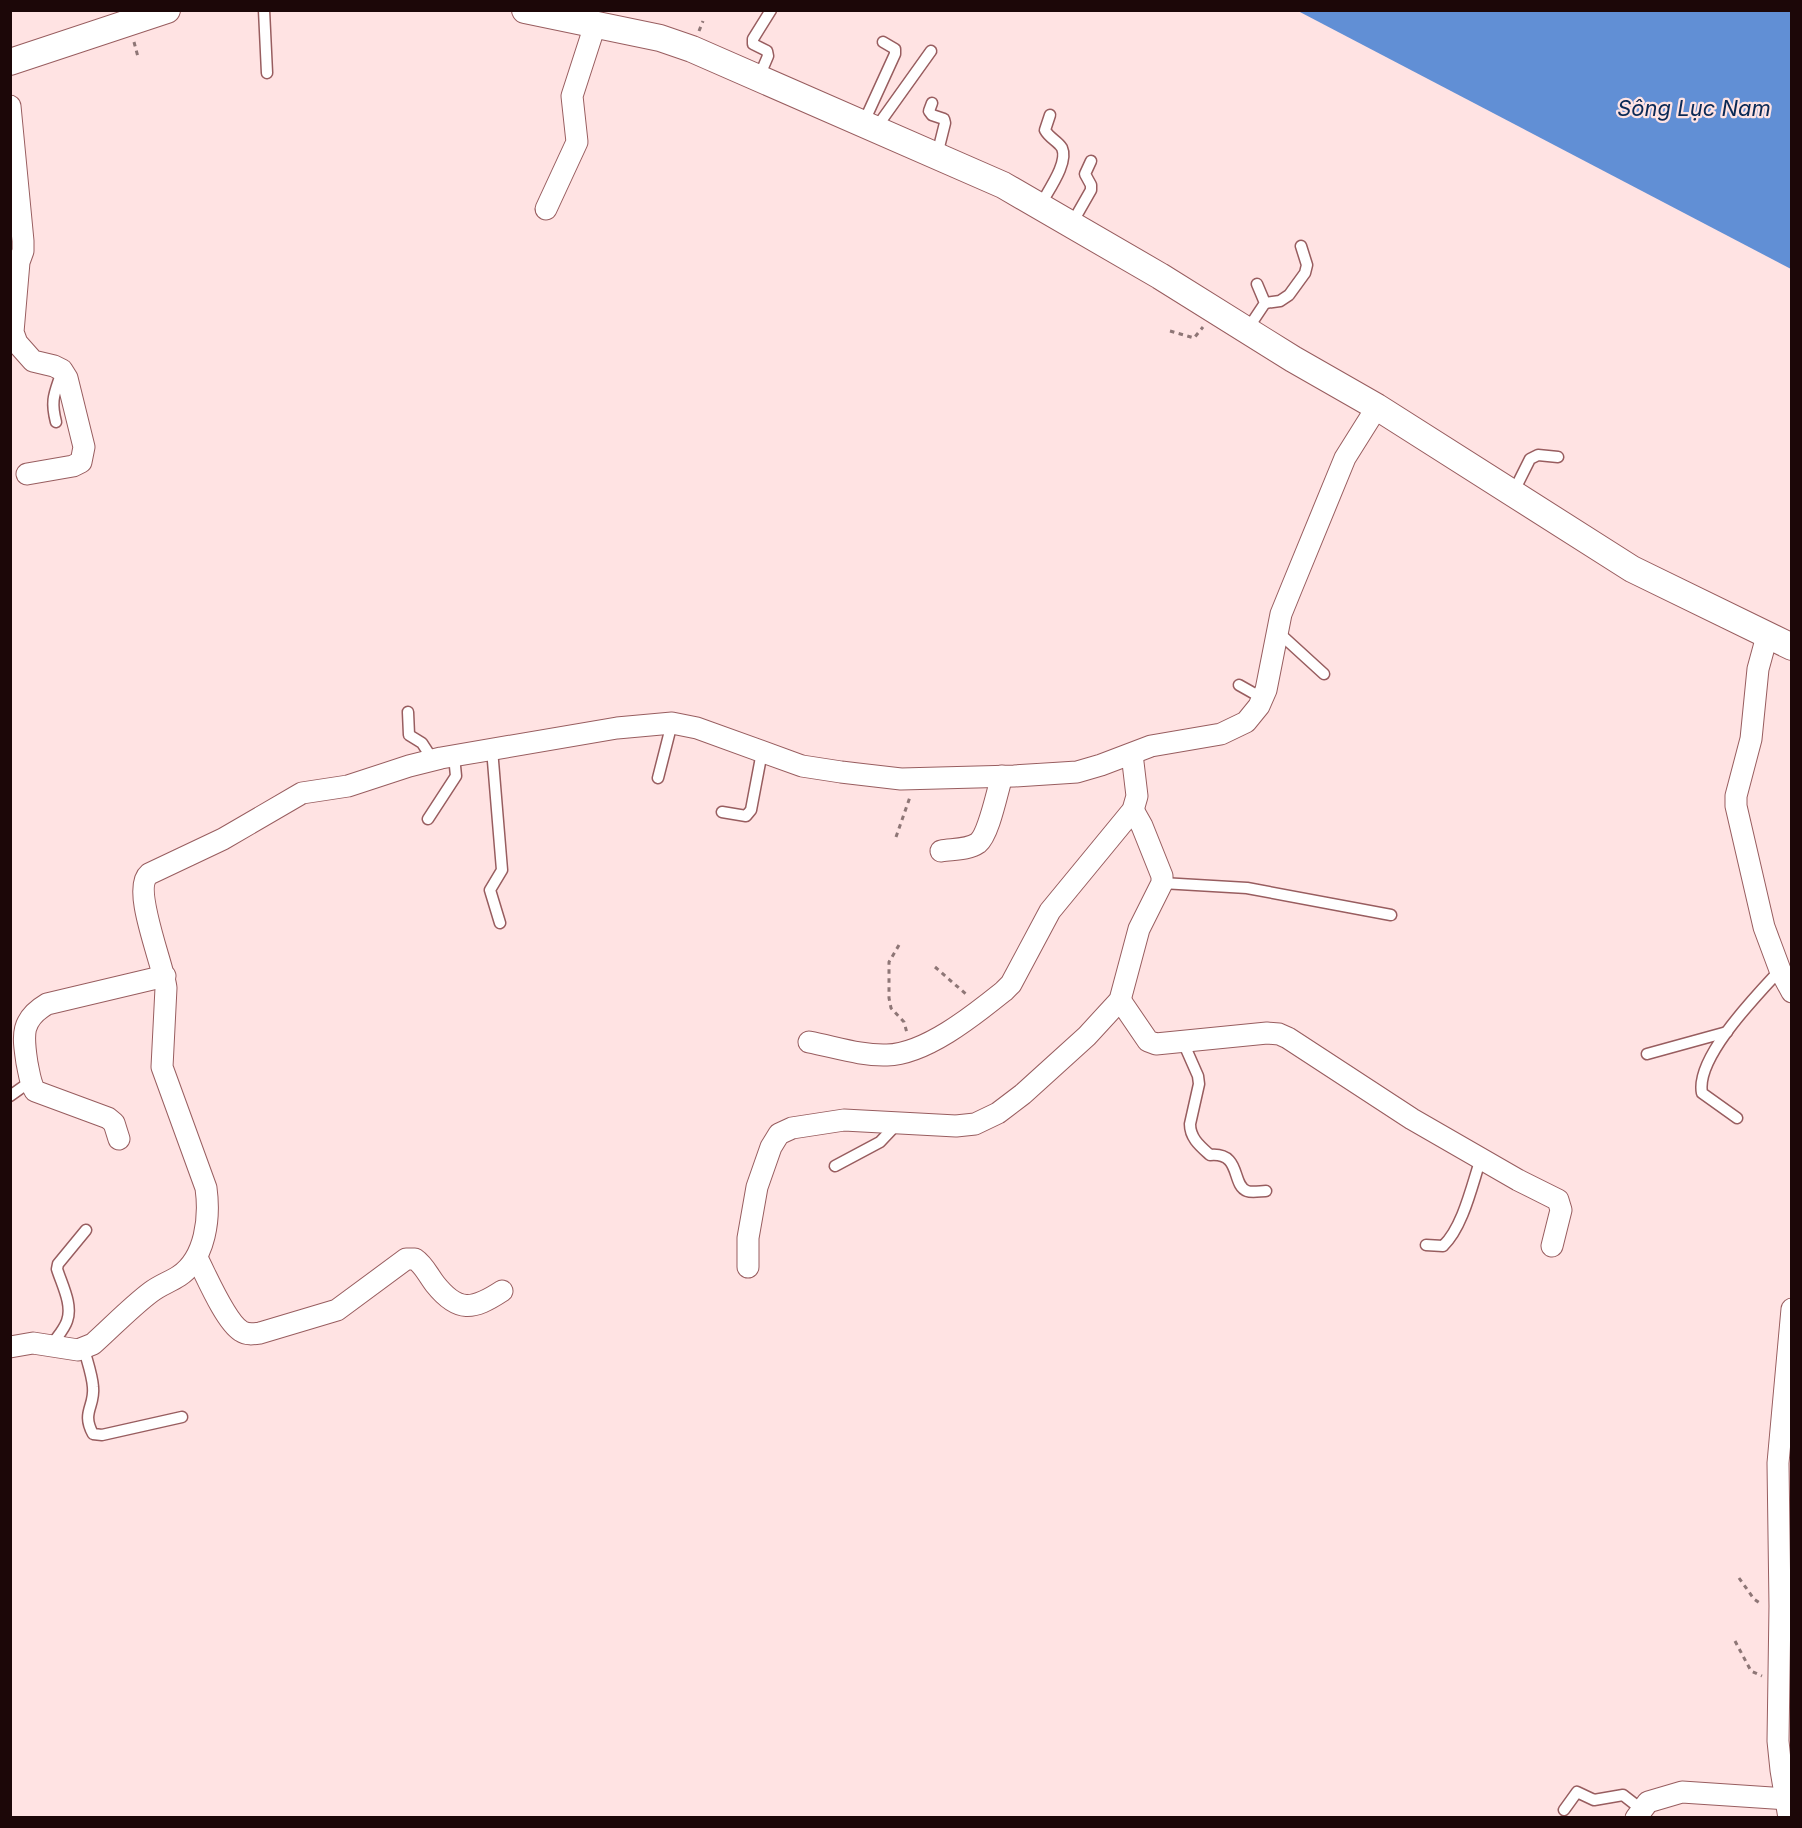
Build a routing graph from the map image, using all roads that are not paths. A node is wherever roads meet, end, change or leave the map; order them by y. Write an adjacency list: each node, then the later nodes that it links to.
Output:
1 (166, 10): 8 (street)
2 (264, 10): 9 (lane)
3 (525, 10): 5 (street)
4 (771, 10): 10 (lane)
5 (599, 20): 10 (street); 19 (street)
6 (884, 42): 14 (lane)
7 (931, 51): 14 (lane)
8 (10, 62)
9 (267, 73)
10 (758, 77): 14 (street)
11 (932, 103): 16 (lane)
12 (10, 106): 15 (street)
13 (1050, 115): 18 (lane)
14 (870, 126): 16 (street)
15 (12, 141): 25 (street)
16 (937, 155): 18 (street)
17 (1091, 161): 20 (lane)
18 (1039, 207): 20 (street)
19 (546, 209)
20 (1071, 225): 24 (street)
21 (1301, 246): 23 (lane)
22 (1257, 284): 23 (lane)
23 (1265, 303): 24 (lane)
24 (1246, 330): 26 (street)
25 (62, 370): 27 (lane); 29 (street)
26 (1377, 407): 30 (street); 31 (street)
27 (56, 422)
28 (1558, 457): 30 (lane)
29 (27, 474)
30 (1512, 493): 32 (street)
31 (1278, 632): 34 (lane); 36 (street)
32 (1767, 636): 33 (street); 52 (street)
33 (1791, 647)
34 (1324, 674)
35 (1239, 685): 36 (lane)
36 (1262, 698): 41 (street)
37 (408, 712): 42 (lane)
38 (672, 723): 39 (street); 40 (street); 44 (lane)
39 (492, 749): 42 (street); 51 (lane)
40 (762, 752): 43 (street); 46 (lane)
41 (1132, 754): 43 (street); 45 (street)
42 (444, 758): 47 (lane); 53 (street)
43 (1002, 776): 48 (street)
44 (658, 777)
45 (1133, 810): 49 (street); 57 (street)
46 (722, 812)
47 (428, 819)
48 (941, 851)
49 (1162, 883): 50 (lane); 55 (street)
50 (1391, 915)
51 (500, 923)
52 (1780, 970): 54 (street); 56 (lane)
53 (165, 976): 60 (street); 71 (street)
54 (1791, 992)
55 (1120, 1000): 58 (street); 63 (street)
56 (1727, 1032): 59 (lane); 62 (lane)
57 (809, 1042)
58 (1183, 1042): 65 (street); 67 (lane)
59 (1647, 1054)
60 (32, 1082): 61 (lane); 64 (street)
61 (10, 1096)
62 (1737, 1118)
63 (899, 1122): 66 (lane); 72 (street)
64 (119, 1139)
65 (1480, 1158): 69 (lane); 70 (street)
66 (835, 1166)
67 (1266, 1191)
68 (86, 1230): 75 (lane)
69 (1426, 1245)
70 (1552, 1246)
71 (197, 1258): 73 (street); 77 (street)
72 (748, 1266)
73 (502, 1291)
74 (1791, 1309): 78 (street)
75 (51, 1346): 76 (street); 77 (street)
76 (10, 1347)
77 (84, 1348): 79 (lane)
78 (1787, 1406): 80 (street)
79 (182, 1417)
80 (1785, 1537): 81 (street)
81 (1787, 1808): 83 (street)
82 (1564, 1809): 83 (lane)
83 (1639, 1813)

